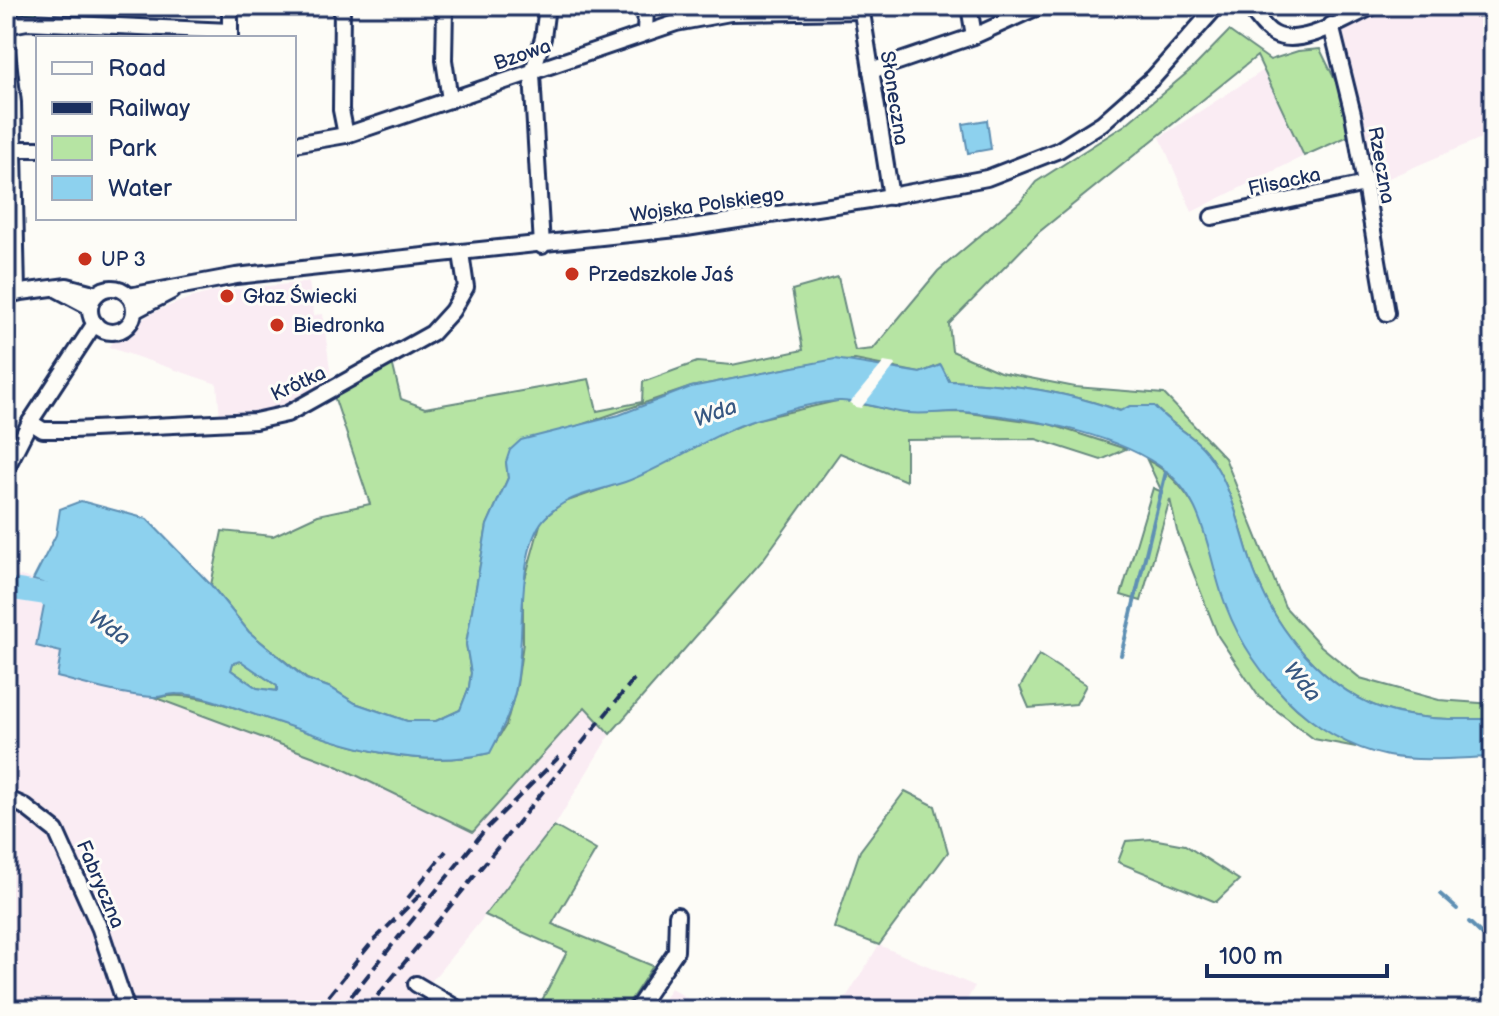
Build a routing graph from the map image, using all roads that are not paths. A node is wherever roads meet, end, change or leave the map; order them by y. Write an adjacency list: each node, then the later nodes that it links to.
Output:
1 (230, 6): 19 (street)
2 (342, 6): 27 (street)
3 (445, 6): 26 (street)
4 (547, 6): 21 (street)
5 (646, 6): 17 (street)
6 (969, 6): 20 (street)
7 (1040, 6): 20 (street)
8 (1204, 6): 16 (street, Wojska Polskiego)
9 (1217, 6): 16 (street, Wojska Polskiego)
10 (1248, 6): 18 (street)
11 (1263, 6): 18 (street)
12 (1374, 6): 14 (street)
13 (861, 8): 17 (street, Bzowa); 24 (street, Słoneczna)
14 (1331, 25): 18 (street); 31 (street, Rzeczna)
15 (6, 26): 19 (street)
16 (1194, 29): 32 (street, Wojska Polskiego)
17 (645, 32): 23 (street, Bzowa)
18 (1270, 32)
19 (230, 35)
20 (974, 36): 24 (street)
21 (543, 38): 23 (street); 25 (street)
22 (6, 43): 29 (street)
23 (568, 60): 25 (street, Bzowa)
24 (871, 71): 32 (street, Słoneczna)
25 (532, 74): 26 (street, Bzowa); 34 (street)
26 (450, 100): 27 (street, Bzowa)
27 (346, 135): 28 (street, Bzowa)
28 (296, 144)
29 (10, 149): 30 (street); 36 (street)
30 (36, 149)
31 (1365, 184): 33 (street, Flisacka); 39 (street, Rzeczna)
32 (891, 197): 34 (street, Wojska Polskiego)
33 (1212, 217)
34 (542, 246): 35 (street, Wojska Polskiego)
35 (461, 253): 38 (street, Wojska Polskiego); 41 (street, Krótka)
36 (12, 293): 37 (street)
37 (93, 300): 38 (street); 40 (street)
38 (131, 304): 40 (street)
39 (1387, 313)
40 (100, 327): 41 (street)
41 (30, 422): 42 (street)
42 (6, 469)
43 (6, 798): 46 (street, Fabryczna)
44 (677, 915): 48 (street)
45 (416, 984): 47 (street)
46 (127, 1010)
47 (460, 1010)
48 (636, 1010)

